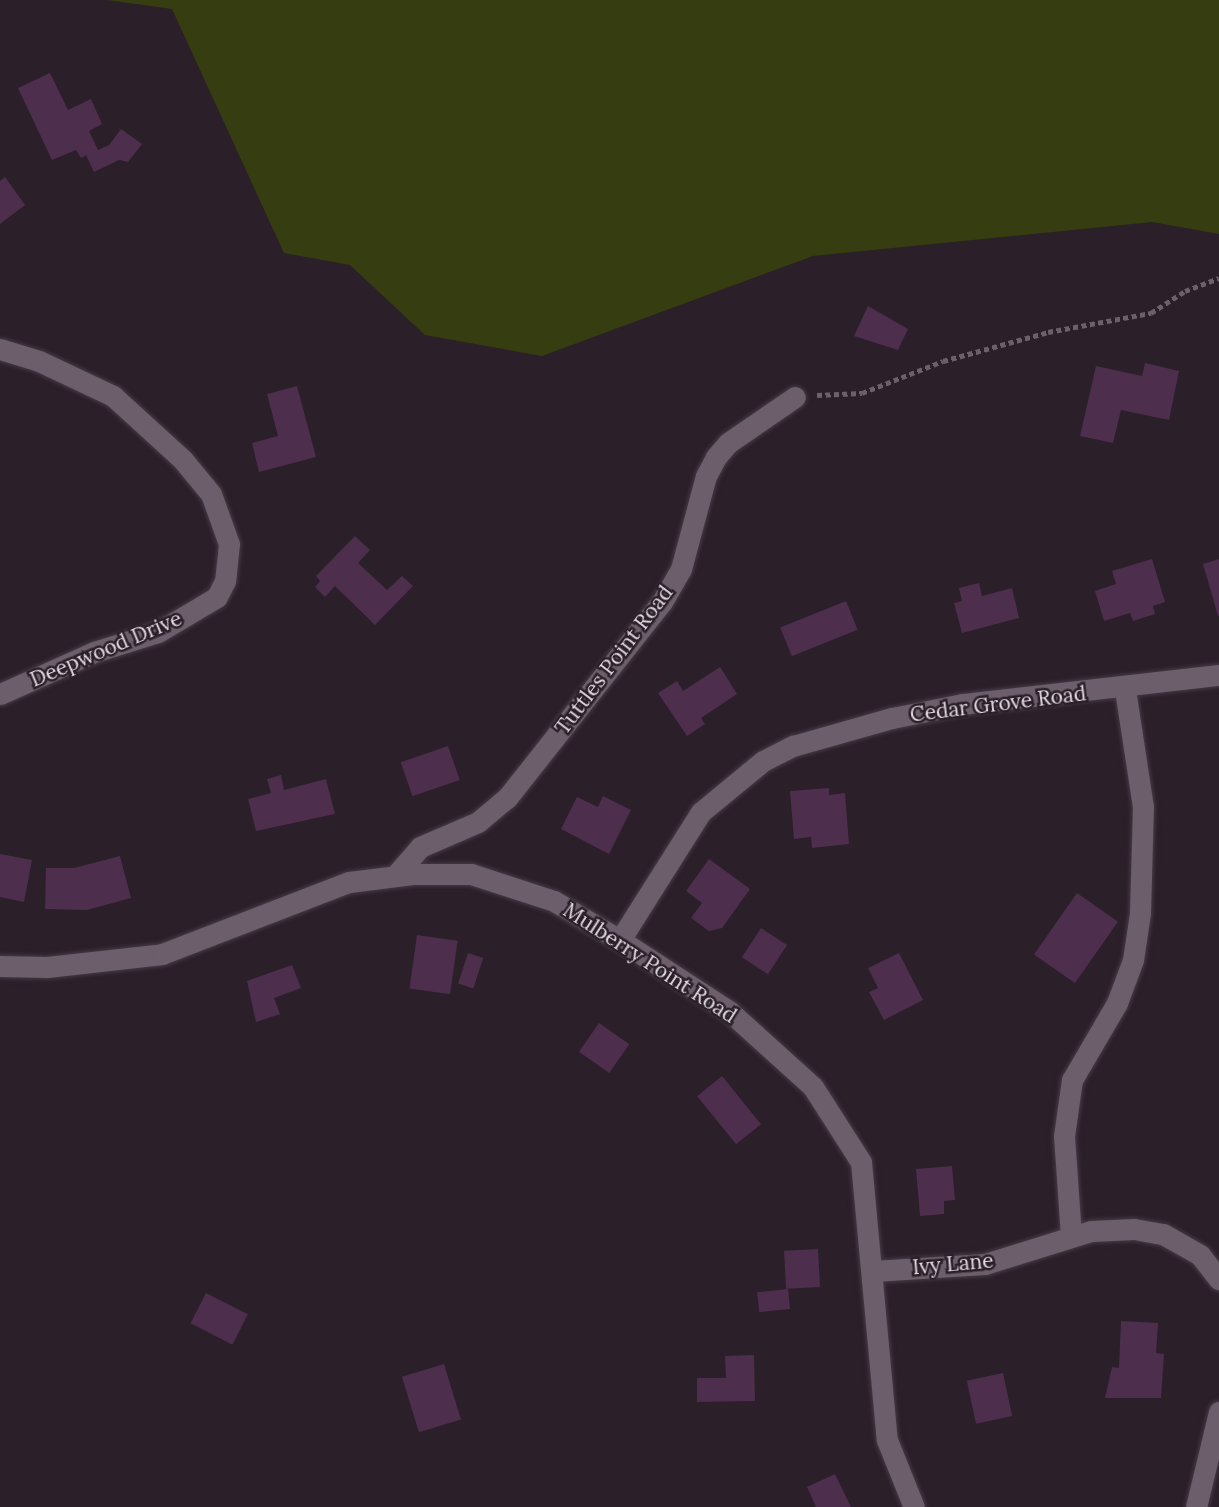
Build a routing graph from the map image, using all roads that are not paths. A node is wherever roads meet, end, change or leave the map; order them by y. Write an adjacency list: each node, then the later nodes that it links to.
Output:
1 (0, 349): 5 (street, Deepwood Drive)
2 (795, 397): 6 (street, Tuttles Point Road)
3 (1219, 676): 4 (street, Cedar Grove Road)
4 (1125, 689): 7 (street, Cedar Grove Road); 9 (street)
5 (0, 694)
6 (394, 876): 7 (street, Mulberry Point Road); 8 (street, Mulberry Point Road)
7 (620, 940): 10 (street, Mulberry Point Road)
8 (0, 967)
9 (1071, 1236): 10 (street, Ivy Lane); 11 (street, Ivy Lane)
10 (873, 1271): 13 (street, Mulberry Point Road)
11 (1219, 1279)
12 (1219, 1412): 14 (street)
13 (914, 1507)
14 (1195, 1507)

